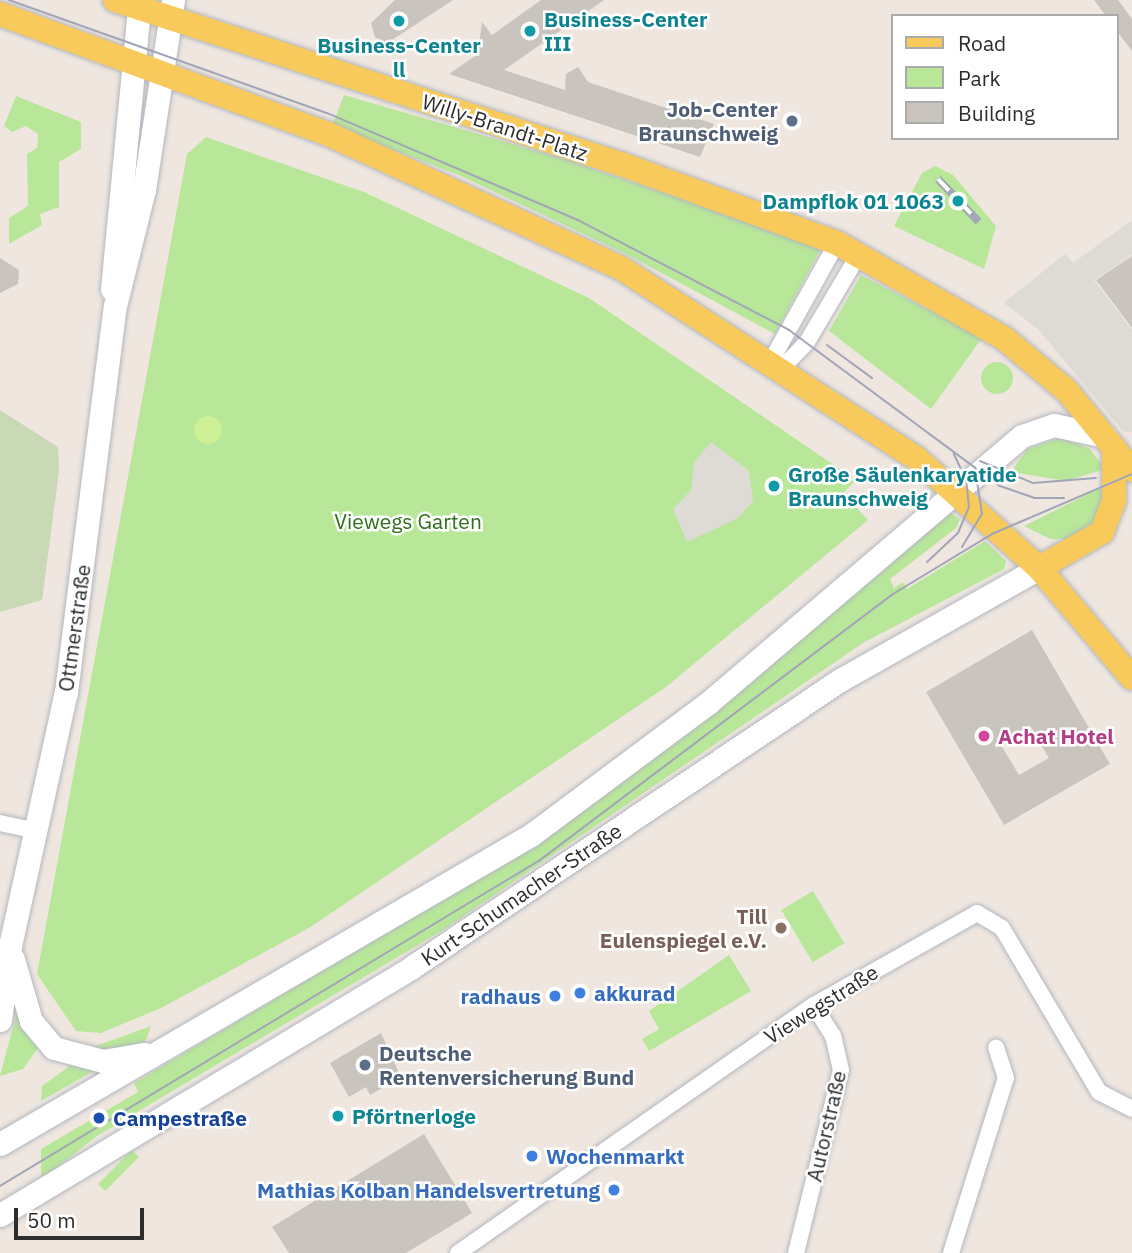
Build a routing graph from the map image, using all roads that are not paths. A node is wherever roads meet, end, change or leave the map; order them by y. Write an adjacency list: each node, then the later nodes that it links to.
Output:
1 (115, 0): 2 (main road, Willy-Brandt-Platz)
2 (140, 4): 3 (main road, Willy-Brandt-Platz); 5 (main road, Ottmerstraße)
3 (172, 9): 6 (main road, Ottmerstraße); 7 (main road, Willy-Brandt-Platz)
4 (0, 14): 5 (main road)
5 (133, 62): 6 (main road); 9 (main road, Ottmerstraße)
6 (162, 73): 9 (main road, Ottmerstraße); 10 (main road)
7 (837, 243): 8 (main road, Willy-Brandt-Platz); 10 (street)
8 (859, 254): 10 (street); 11 (main road, Willy-Brandt-Platz)
9 (116, 306): 17 (main road, Ottmerstraße)
10 (777, 364): 13 (main road)
11 (1109, 442): 12 (main road, Willy-Brandt-Platz); 13 (main road); 14 (main road)
12 (1132, 470)
13 (954, 490): 14 (main road); 23 (main road, Kurt-Schumacher-Straße)
14 (1039, 568): 15 (main road); 26 (main road, Kurt-Schumacher-Straße)
15 (1132, 678)
16 (0, 823): 17 (street)
17 (39, 831): 18 (main road, Ottmerstraße)
18 (10, 946): 19 (main road, Ottmerstraße); 21 (main road, Ottmerstraße); 23 (main road)
19 (0, 970)
20 (814, 1005): 24 (street, Viewegstraße); 27 (street, Viewegstraße); 28 (street, Autorstraße)
21 (0, 1020)
22 (996, 1048): 29 (street)
23 (164, 1049): 25 (main road, Kurt-Schumacher-Straße)
24 (1132, 1109)
25 (0, 1144)
26 (1, 1214)
27 (471, 1250)
28 (796, 1253)
29 (951, 1253)

